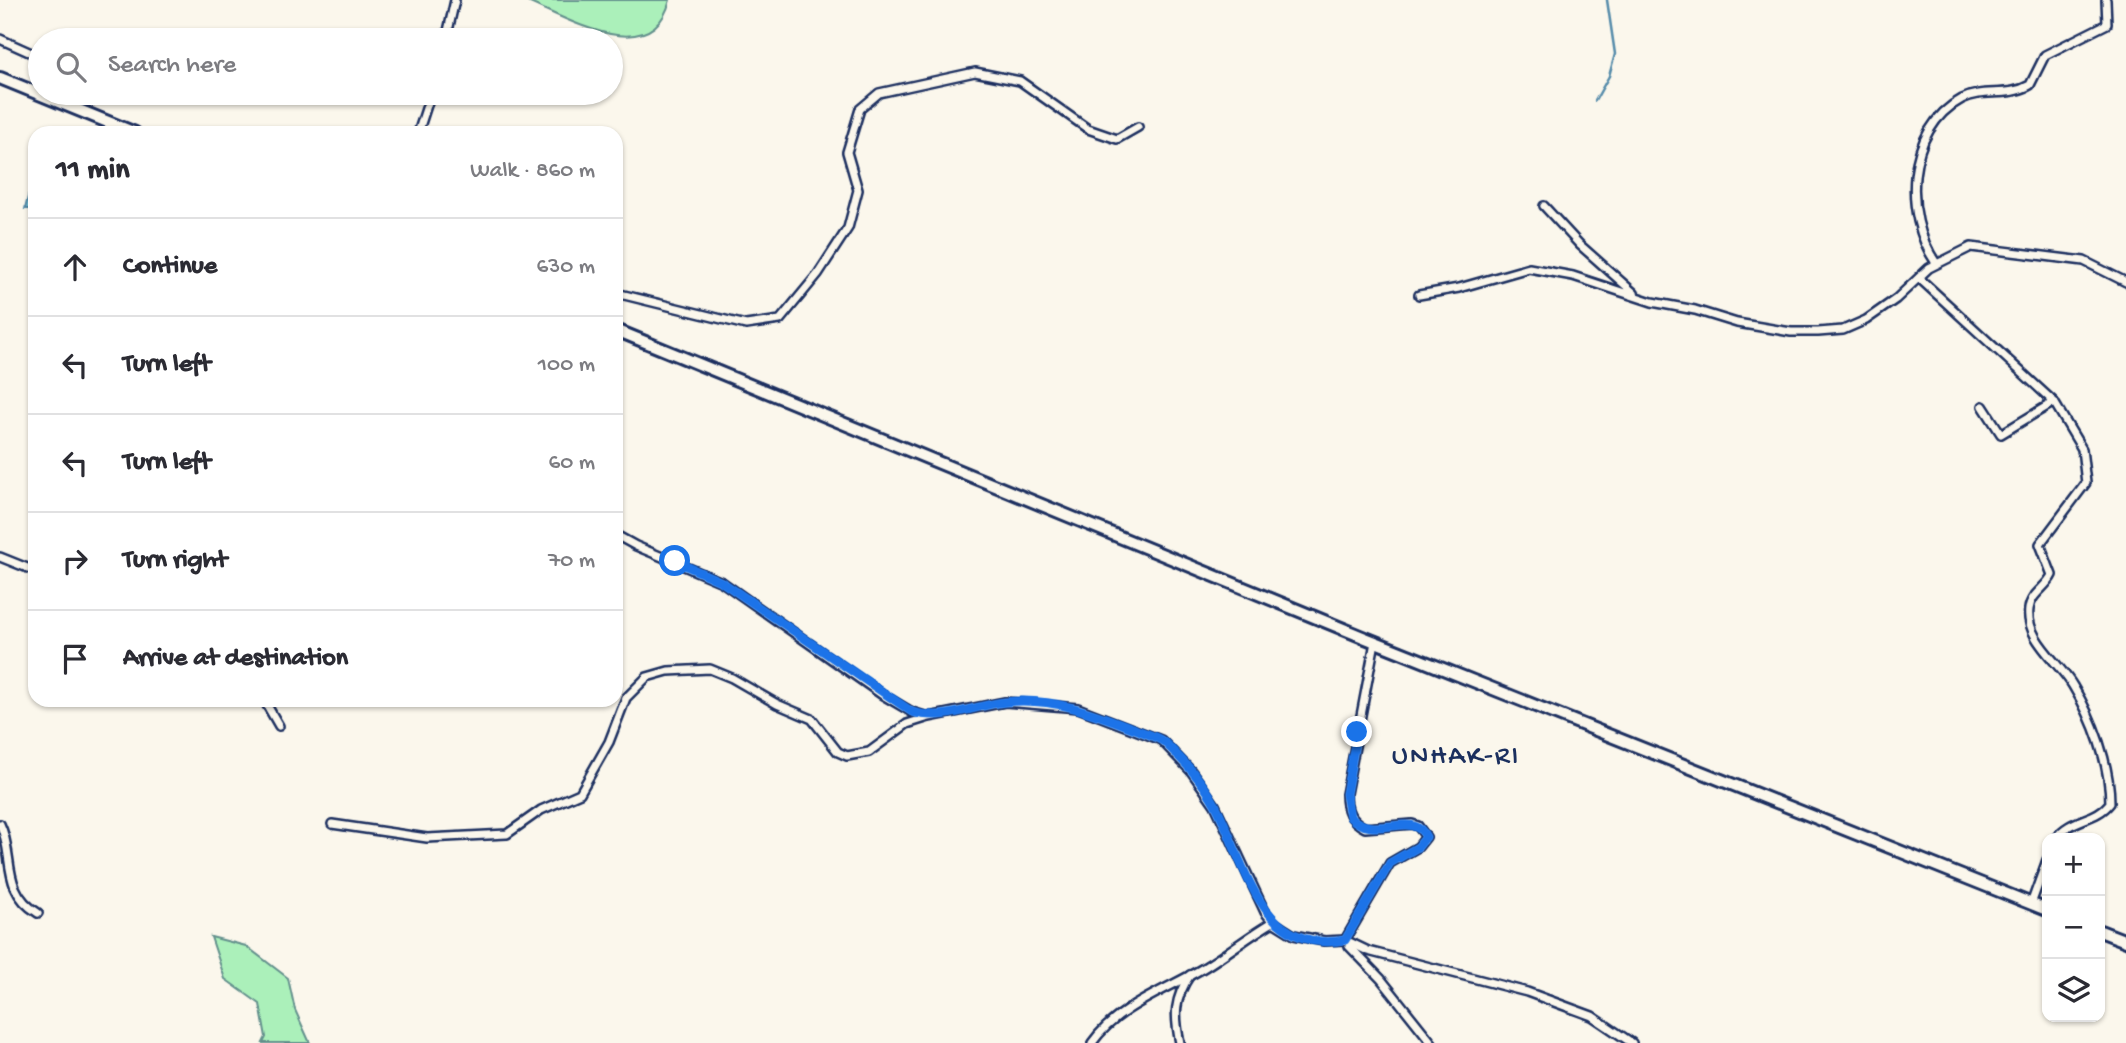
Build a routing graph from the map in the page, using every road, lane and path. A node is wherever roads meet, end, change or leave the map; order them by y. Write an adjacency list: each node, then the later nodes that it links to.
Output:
1 (455, 0): 3 (street)
2 (2106, 0): 14 (street)
3 (449, 28)
4 (0, 39): 5 (street)
5 (28, 52)
6 (0, 78): 7 (main road)
7 (28, 89)
8 (66, 105): 10 (main road)
9 (427, 105): 11 (street)
10 (118, 126)
11 (420, 126)
12 (1138, 127): 17 (street)
13 (1544, 206): 19 (street)
14 (1936, 263): 15 (street); 16 (street)
15 (1919, 278): 19 (street); 21 (street)
16 (2126, 282)
17 (623, 295)
18 (1419, 295): 19 (street)
19 (1637, 296)
20 (623, 333): 26 (main road)
21 (2054, 402): 22 (street); 34 (street)
22 (1983, 405)
23 (623, 539): 30 (street)
24 (0, 557): 25 (street)
25 (28, 568)
26 (1375, 642): 36 (main road); 41 (street)
27 (623, 706): 30 (street)
28 (268, 707): 31 (street)
29 (623, 707): 33 (street)
30 (929, 717): 39 (street)
31 (279, 726)
32 (0, 824): 38 (street)
33 (332, 824)
34 (2060, 833)
35 (2042, 875): 36 (street)
36 (2032, 904): 37 (main road)
37 (2042, 908)
38 (37, 913)
39 (1273, 922): 41 (street); 43 (street)
40 (2105, 933): 42 (main road)
41 (1345, 940): 46 (street); 47 (street)
42 (2126, 941)
43 (1190, 975): 44 (street); 45 (street)
44 (1092, 1043)
45 (1180, 1043)
46 (1432, 1043)
47 (1632, 1043)

